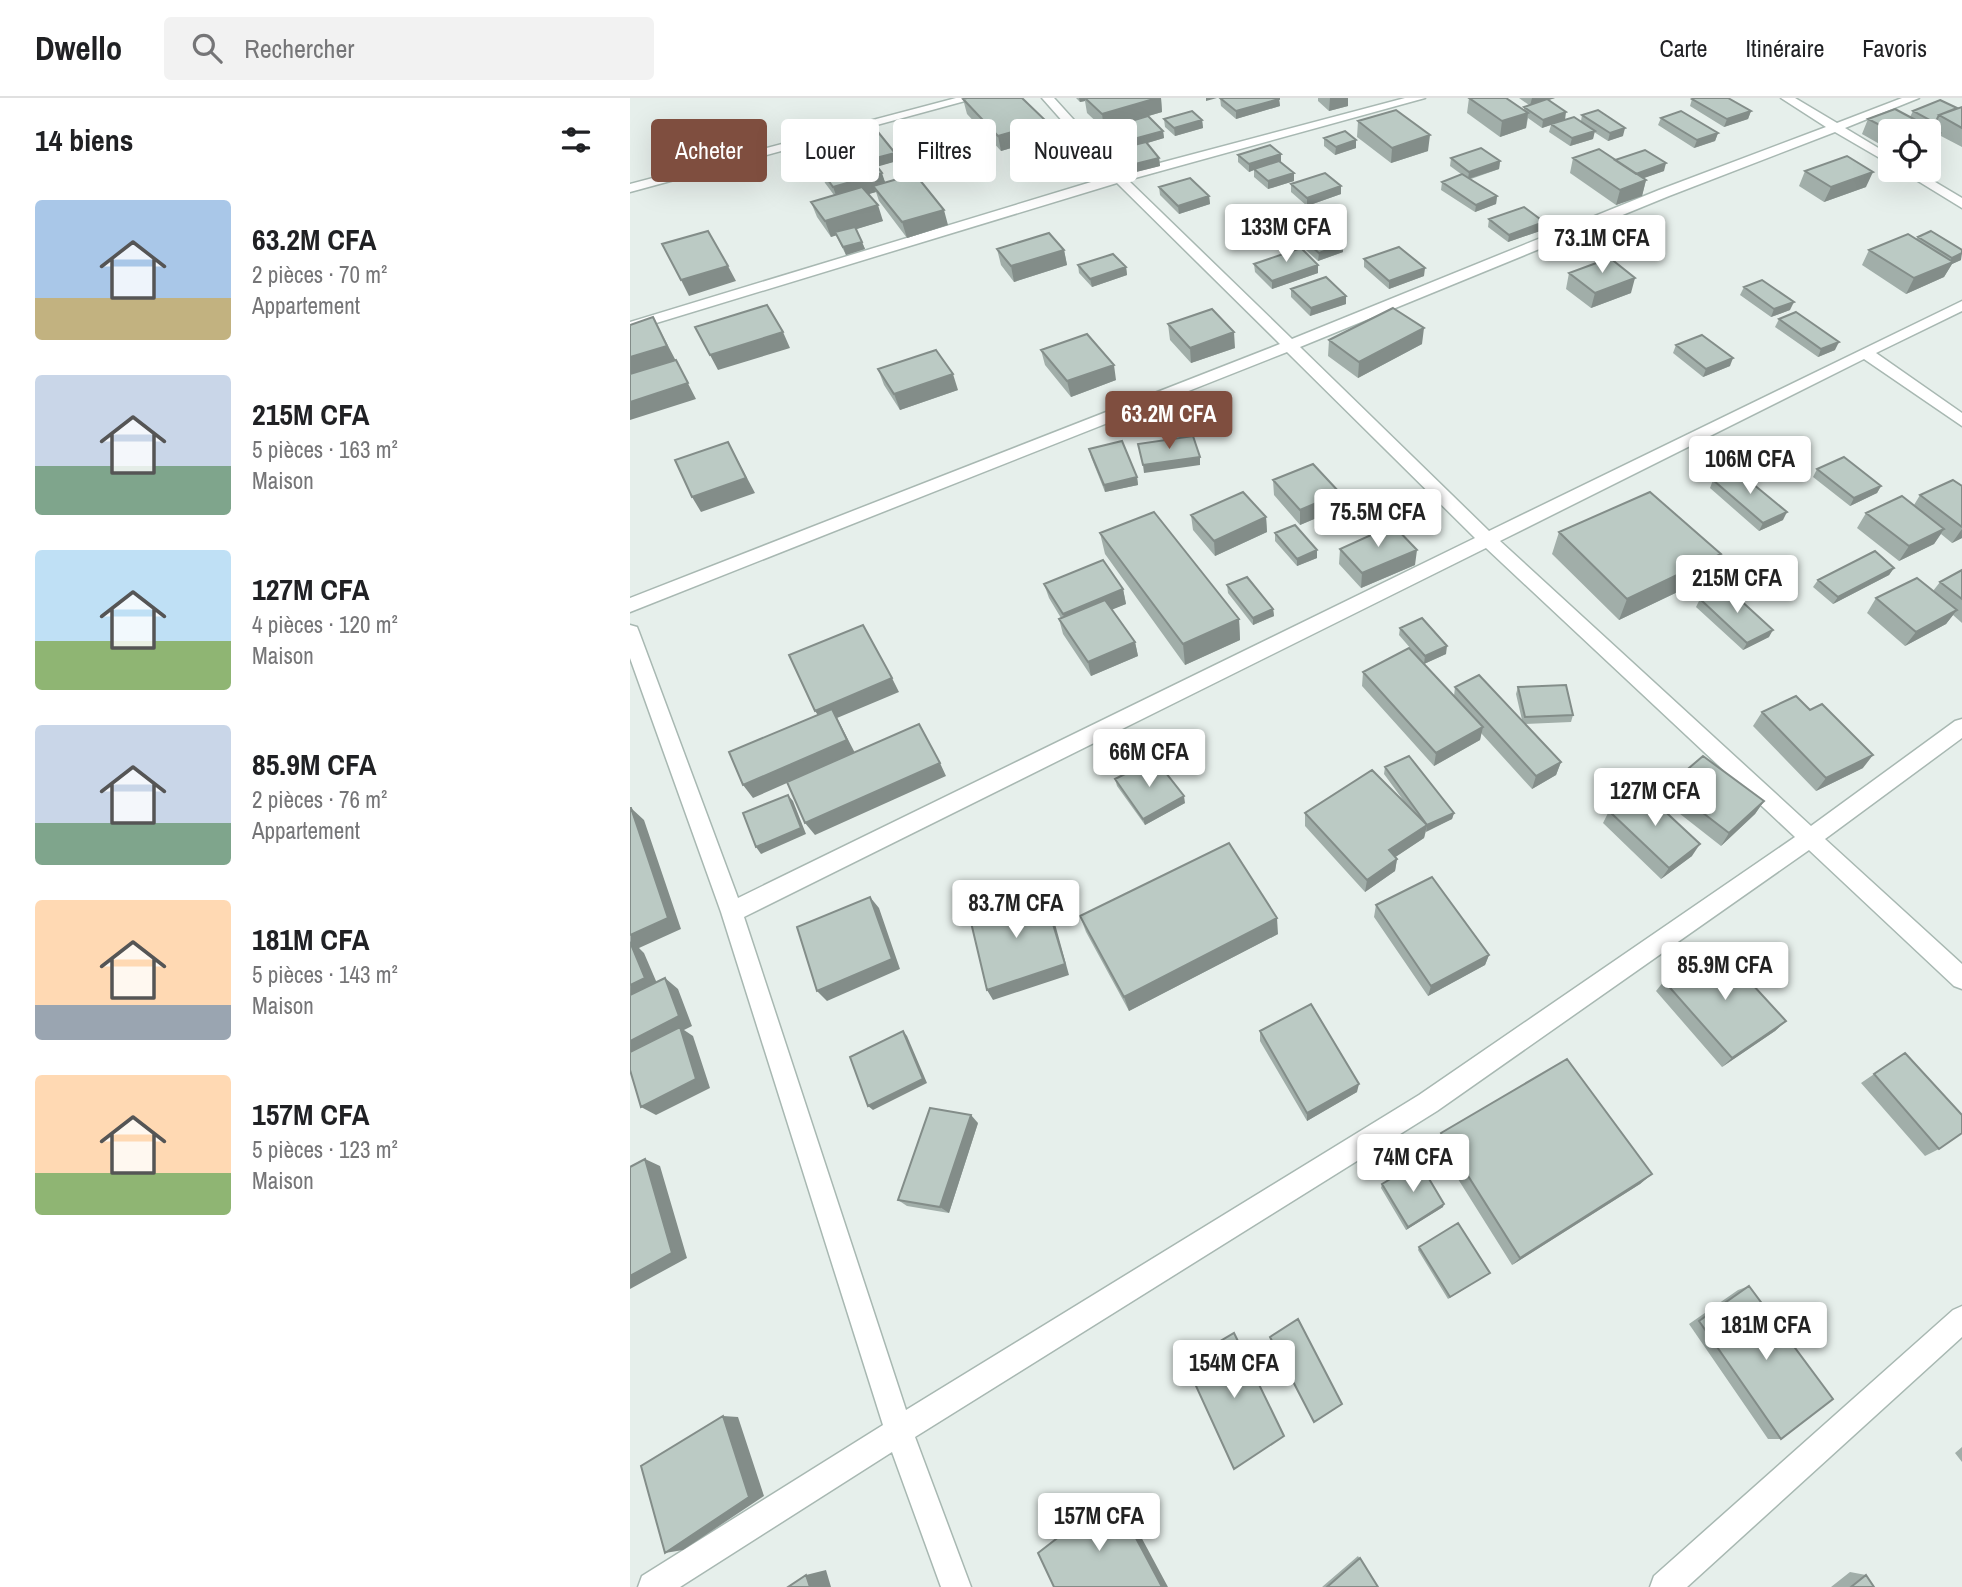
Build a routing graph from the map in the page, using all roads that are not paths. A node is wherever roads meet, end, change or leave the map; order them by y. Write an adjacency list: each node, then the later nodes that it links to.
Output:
1 (970, 98): 13 (street)
2 (1048, 98): 6 (street)
3 (1419, 98): 9 (street)
4 (1787, 98): 7 (street)
5 (1913, 98): 7 (street)
6 (1067, 119)
7 (1836, 128): 8 (street); 17 (street)
8 (1878, 153)
9 (1137, 173)
10 (1106, 182): 16 (street)
11 (1123, 182): 17 (street)
12 (1926, 182): 14 (street)
13 (630, 188)
14 (1962, 204)
15 (1962, 306): 18 (street)
16 (630, 327)
17 (1289, 346): 20 (street); 21 (street)
18 (1864, 352): 19 (street); 20 (street)
19 (1962, 421)
20 (1487, 539): 24 (street); 25 (street)
21 (630, 605)
22 (630, 632): 25 (street)
23 (1962, 727): 24 (street)
24 (1810, 838): 26 (street); 28 (street)
25 (732, 912): 28 (street)
26 (1962, 979)
27 (1962, 1319): 31 (street)
28 (898, 1431): 29 (street); 30 (street)
29 (653, 1587)
30 (956, 1587)
31 (1665, 1587)

